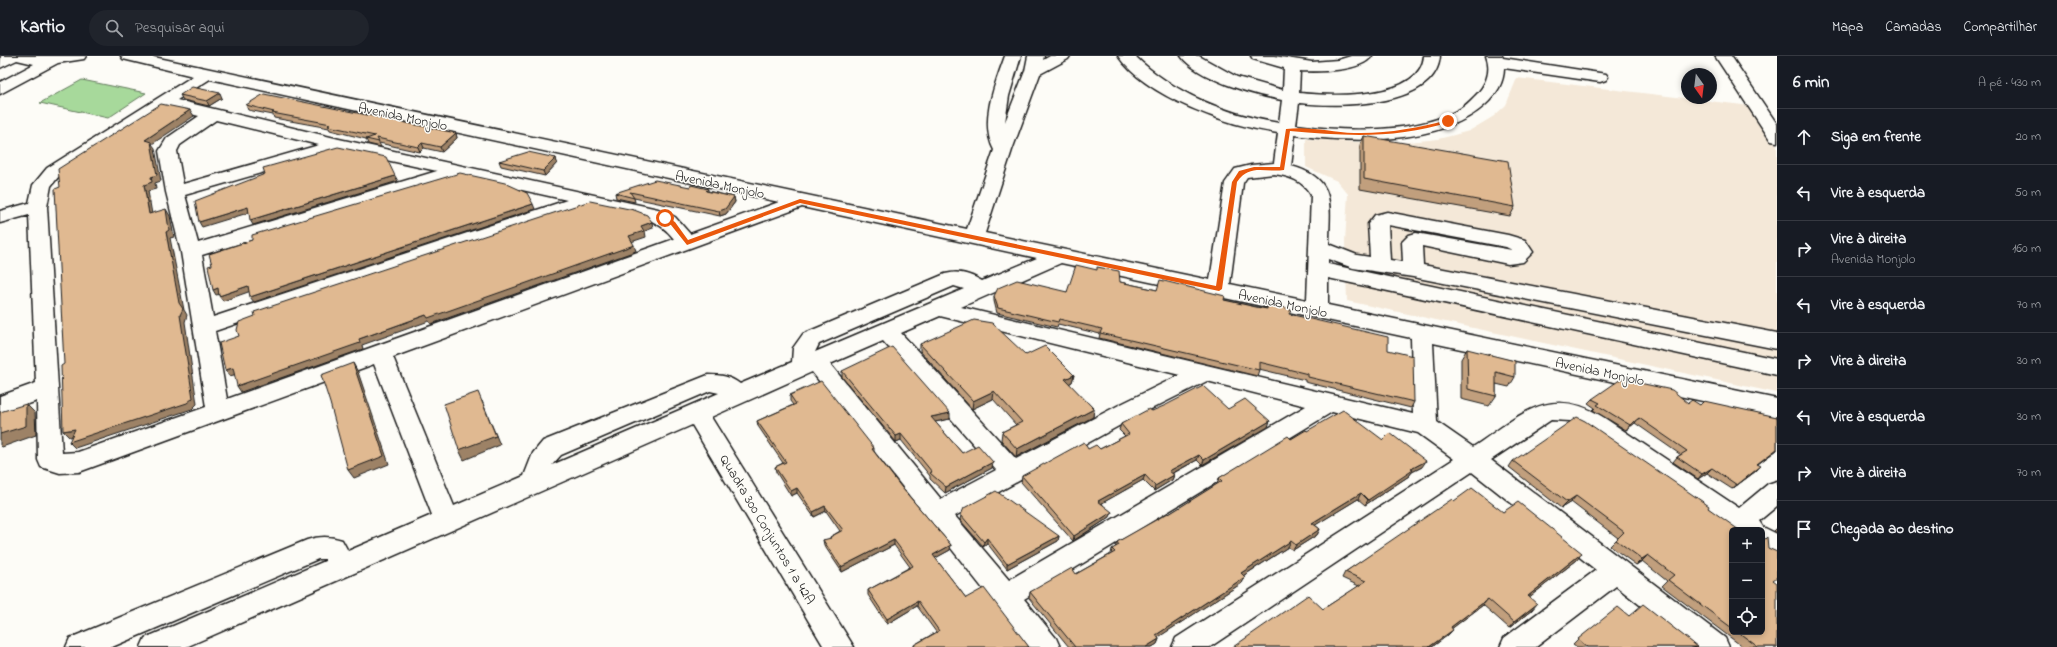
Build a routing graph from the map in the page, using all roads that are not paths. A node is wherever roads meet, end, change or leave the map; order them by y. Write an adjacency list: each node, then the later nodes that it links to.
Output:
1 (12, 56): 16 (street)
2 (21, 56): 15 (street)
3 (78, 56): 15 (street)
4 (129, 56): 5 (street, Avenida Monjolo)
5 (133, 56): 19 (street, Avenida Monjolo)
6 (1013, 56): 28 (street)
7 (1062, 56): 17 (street)
8 (1126, 56): 25 (street)
9 (1189, 56): 22 (street)
10 (1259, 56): 18 (street)
11 (1364, 56): 18 (street)
12 (1432, 56): 22 (street)
13 (1723, 56): 26 (street)
14 (1496, 59): 20 (street); 25 (street)
15 (52, 61): 21 (street)
16 (0, 63)
17 (1035, 63): 28 (street)
18 (1292, 65): 22 (street)
19 (207, 74): 23 (street); 33 (street, Avenida Monjolo)
20 (1600, 77)
21 (0, 89)
22 (1291, 97): 25 (street)
23 (163, 102): 24 (street); 34 (street)
24 (211, 115): 27 (street); 31 (street)
25 (1288, 130): 29 (street)
26 (1777, 137)
27 (339, 144): 30 (street); 31 (street)
28 (1003, 150): 36 (street)
29 (1282, 169): 38 (street); 46 (street)
30 (459, 170): 32 (street); 39 (street)
31 (175, 192): 39 (street)
32 (589, 198): 37 (street); 50 (street)
33 (800, 201): 36 (street, Avenida Monjolo); 37 (street)
34 (38, 207): 35 (street); 58 (street)
35 (0, 217)
36 (974, 238): 40 (street, Avenida Monjolo)
37 (687, 243): 54 (street)
38 (1318, 247): 41 (street); 42 (street)
39 (191, 252): 50 (street)
40 (1059, 256): 45 (street); 46 (street, Avenida Monjolo)
41 (1380, 265): 43 (street); 43 (street)
42 (1318, 269): 47 (street); 49 (street)
43 (1413, 270): 44 (street)
44 (1476, 283): 47 (street); 53 (street)
45 (979, 289): 48 (street); 55 (street)
46 (1219, 289): 49 (street, Avenida Monjolo)
47 (1479, 304): 56 (street)
48 (936, 308): 51 (street); 57 (street)
49 (1317, 311): 52 (street, Avenida Monjolo)
50 (205, 327): 63 (street)
51 (885, 330): 55 (street); 67 (street)
52 (1422, 332): 62 (street, Avenida Monjolo); 65 (street)
53 (1777, 341)
54 (380, 352): 63 (street); 71 (street)
55 (809, 364): 59 (street); 70 (street)
56 (1777, 367)
57 (1204, 373): 60 (street); 67 (street)
58 (48, 388): 61 (street); 63 (street)
59 (737, 394): 64 (street); 68 (street)
60 (1329, 403): 65 (street); 77 (street)
61 (0, 405)
62 (1777, 408)
63 (218, 411)
64 (696, 412): 68 (street); 80 (street, Quadra 300 Conjuntos 1 a 42A)
65 (1425, 426): 66 (street)
66 (1473, 459): 72 (street); 76 (street); 82 (street)
67 (1013, 472): 70 (street)
68 (534, 484): 71 (street)
69 (1777, 491): 72 (street)
70 (938, 513): 77 (street)
71 (447, 521): 75 (street)
72 (1745, 526)
73 (1765, 540): 74 (street)
74 (1777, 549)
75 (341, 567): 78 (street); 79 (street)
76 (1615, 571): 83 (street); 84 (street)
77 (1006, 596): 81 (street)
78 (80, 647)
79 (155, 647)
80 (840, 647)
81 (1046, 647)
82 (1186, 647)
83 (1514, 647)
84 (1715, 647)

